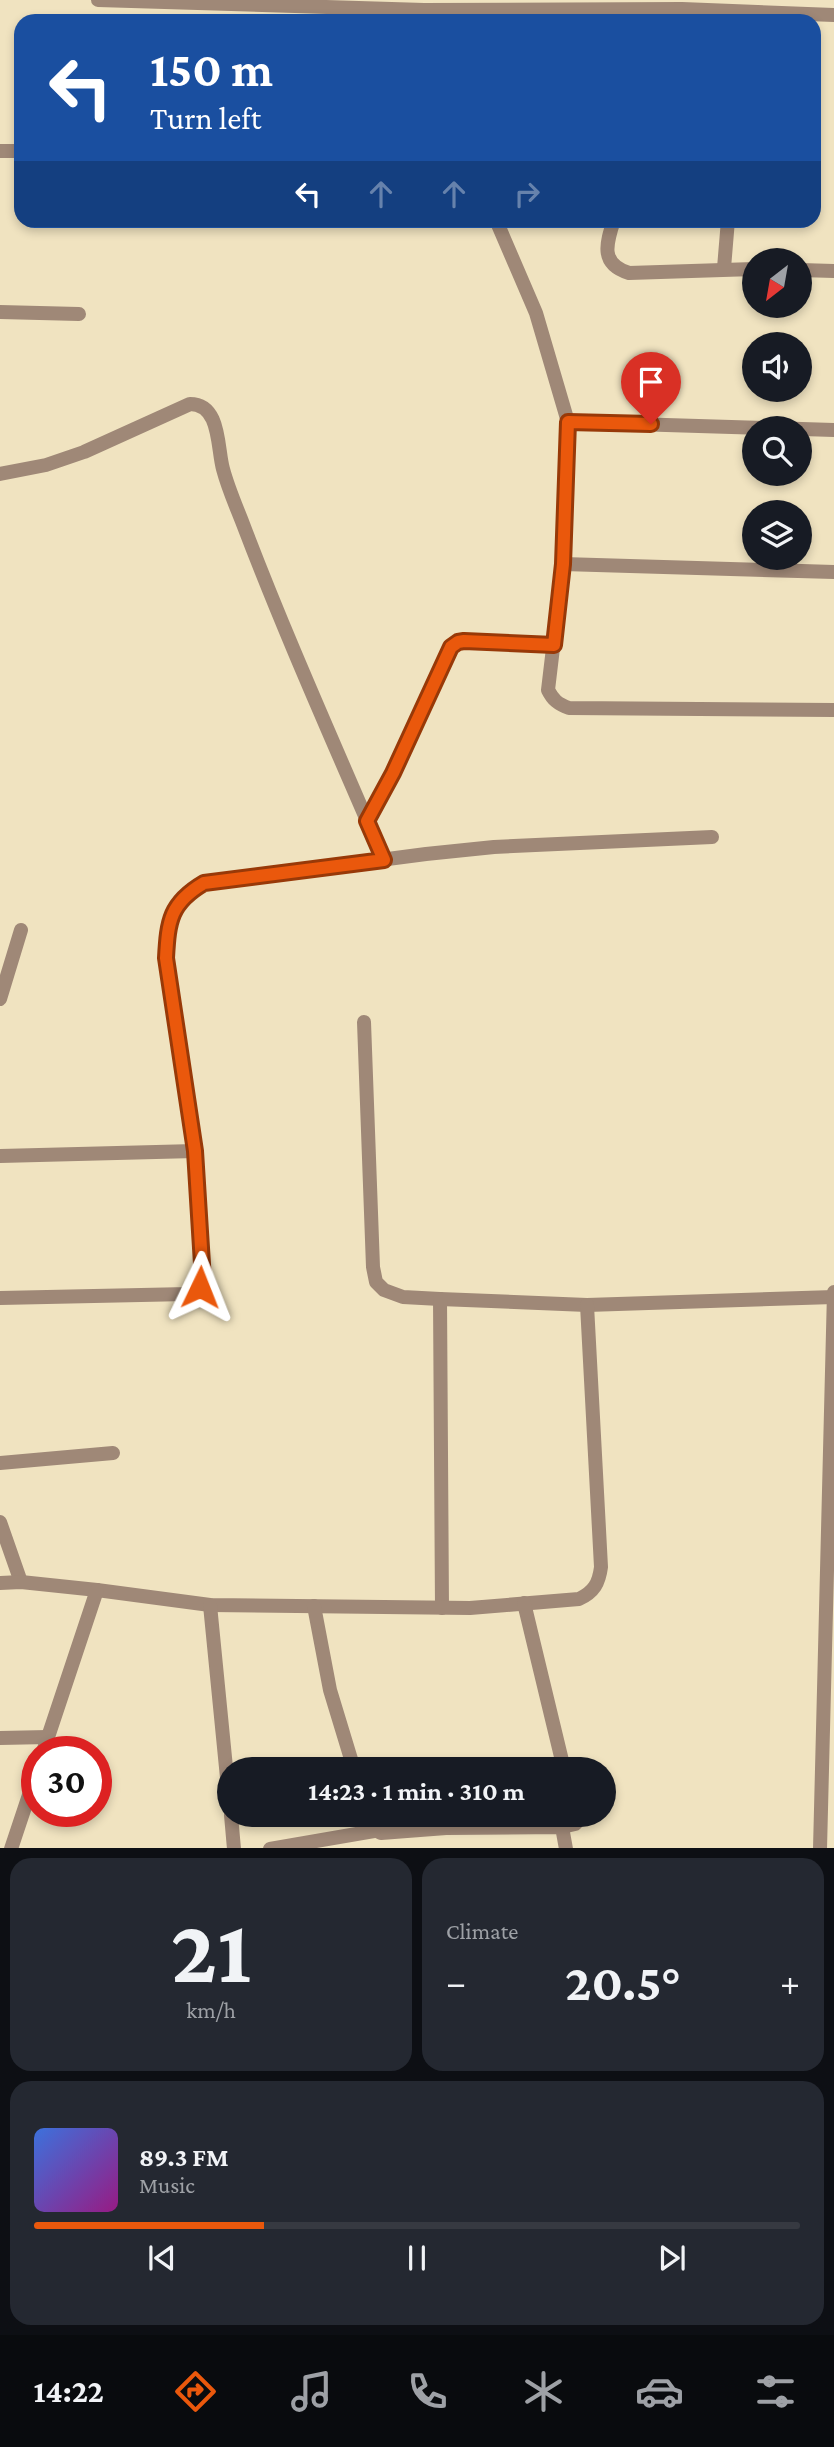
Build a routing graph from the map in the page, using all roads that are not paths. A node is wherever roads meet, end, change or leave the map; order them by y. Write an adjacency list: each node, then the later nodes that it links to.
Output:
1 (97, 0): 2 (street)
2 (385, 14)
3 (499, 228): 12 (street)
4 (612, 228): 6 (street)
5 (727, 228): 6 (street)
6 (724, 268): 7 (street)
7 (742, 269)
8 (812, 270): 9 (street)
9 (834, 271)
10 (0, 312): 11 (street)
11 (79, 314)
12 (568, 422): 13 (street); 15 (street)
13 (834, 430)
14 (0, 474): 19 (street)
15 (563, 564): 16 (street); 17 (street)
16 (834, 572)
17 (554, 645): 18 (street); 19 (street)
18 (834, 710)
19 (367, 821): 21 (street)
20 (712, 837): 21 (street)
21 (384, 860): 25 (street)
22 (21, 930): 23 (street)
23 (0, 999)
24 (364, 1022): 29 (street)
25 (195, 1151): 26 (street); 28 (street)
26 (0, 1156)
27 (834, 1294): 30 (street); 34 (street)
28 (0, 1298)
29 (440, 1299): 30 (street); 41 (street)
30 (587, 1305): 38 (street)
31 (113, 1453): 32 (street)
32 (0, 1464)
33 (0, 1522): 35 (street)
34 (830, 1545): 45 (street)
35 (20, 1582): 36 (street); 37 (street)
36 (0, 1583)
37 (97, 1590): 39 (street); 42 (street)
38 (524, 1603): 41 (street); 48 (street)
39 (210, 1605): 40 (street); 46 (street)
40 (314, 1606): 41 (street); 47 (street)
41 (442, 1608)
42 (48, 1736)
43 (0, 1738): 44 (street)
44 (21, 1738)
45 (827, 1755): 58 (street)
46 (225, 1757)
47 (350, 1757)
48 (561, 1757)
49 (21, 1819): 54 (street)
50 (232, 1827): 55 (street)
51 (372, 1827): 53 (street)
52 (562, 1827): 53 (street); 57 (street)
53 (374, 1831): 56 (street)
54 (11, 1848)
55 (234, 1848)
56 (276, 1848)
57 (566, 1848)
58 (820, 1848)

